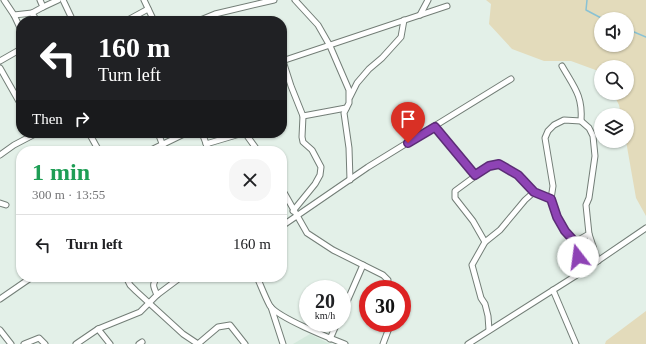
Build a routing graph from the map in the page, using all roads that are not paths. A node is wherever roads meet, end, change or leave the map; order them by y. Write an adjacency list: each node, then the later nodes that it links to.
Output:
1 (4, 0): 13 (street)
2 (40, 0): 10 (street)
3 (58, 0): 10 (street)
4 (63, 0): 16 (street)
5 (144, 0): 11 (street)
6 (274, 0): 19 (street)
7 (295, 0): 22 (street)
8 (428, 0): 14 (street)
9 (447, 6): 14 (street)
10 (43, 7): 12 (street)
11 (148, 9): 17 (street); 18 (street)
12 (32, 13): 13 (street); 15 (street)
13 (14, 15): 20 (street)
14 (420, 15): 21 (street)
15 (34, 16)
16 (71, 16)
17 (135, 16)
18 (152, 16)
19 (210, 16)
20 (16, 19)
21 (404, 20): 22 (street); 31 (street)
22 (330, 46): 24 (street); 31 (street)
23 (16, 52): 25 (street)
24 (287, 59)
25 (0, 61)
26 (562, 66): 34 (street)
27 (0, 68): 30 (street)
28 (287, 75): 33 (street)
29 (511, 79): 35 (street)
30 (16, 96)
31 (349, 98): 32 (street)
32 (346, 108): 33 (street); 47 (street)
33 (303, 116): 53 (street)
34 (581, 121): 50 (street); 57 (street)
35 (435, 127): 46 (street); 47 (street)
36 (27, 138): 45 (street)
37 (160, 138): 43 (street)
38 (176, 138): 43 (street)
39 (204, 138): 42 (street)
40 (227, 138): 42 (street)
41 (248, 138): 44 (street)
42 (206, 144)
43 (162, 145)
44 (254, 146)
45 (0, 155)
46 (475, 175): 48 (street); 58 (street)
47 (350, 180): 54 (street)
48 (534, 192): 50 (street); 58 (street)
49 (287, 199): 53 (street)
50 (551, 199): 59 (street)
51 (0, 203): 52 (street)
52 (6, 205)
53 (293, 211): 54 (street)
54 (297, 216): 55 (street); 61 (street)
55 (287, 223)
56 (646, 228): 60 (street)
57 (589, 234): 59 (street); 60 (street)
58 (485, 242): 77 (street)
59 (575, 242): 62 (street)
60 (598, 261): 62 (street)
61 (363, 265): 63 (street); 70 (street)
62 (580, 273): 69 (street)
63 (387, 280)
64 (24, 282): 72 (street)
65 (128, 282): 73 (street)
66 (153, 282): 71 (street)
67 (174, 282): 71 (street)
68 (259, 282): 74 (street)
69 (553, 290): 77 (street); 92 (street)
70 (351, 292)
71 (157, 295): 73 (street)
72 (0, 298)
73 (150, 303): 75 (street); 86 (street)
74 (271, 306): 80 (street); 88 (street)
75 (98, 329): 84 (street); 85 (street)
76 (0, 330): 81 (street)
77 (489, 330): 91 (street)
78 (333, 332): 80 (street)
79 (388, 332): 90 (street)
80 (330, 339): 89 (street)
81 (11, 344)
82 (24, 344): 83 (street)
83 (45, 344)
84 (76, 344)
85 (110, 344)
86 (198, 344): 87 (street)
87 (245, 344)
88 (283, 344)
89 (345, 344)
90 (383, 344)
91 (468, 344)
92 (576, 344)

